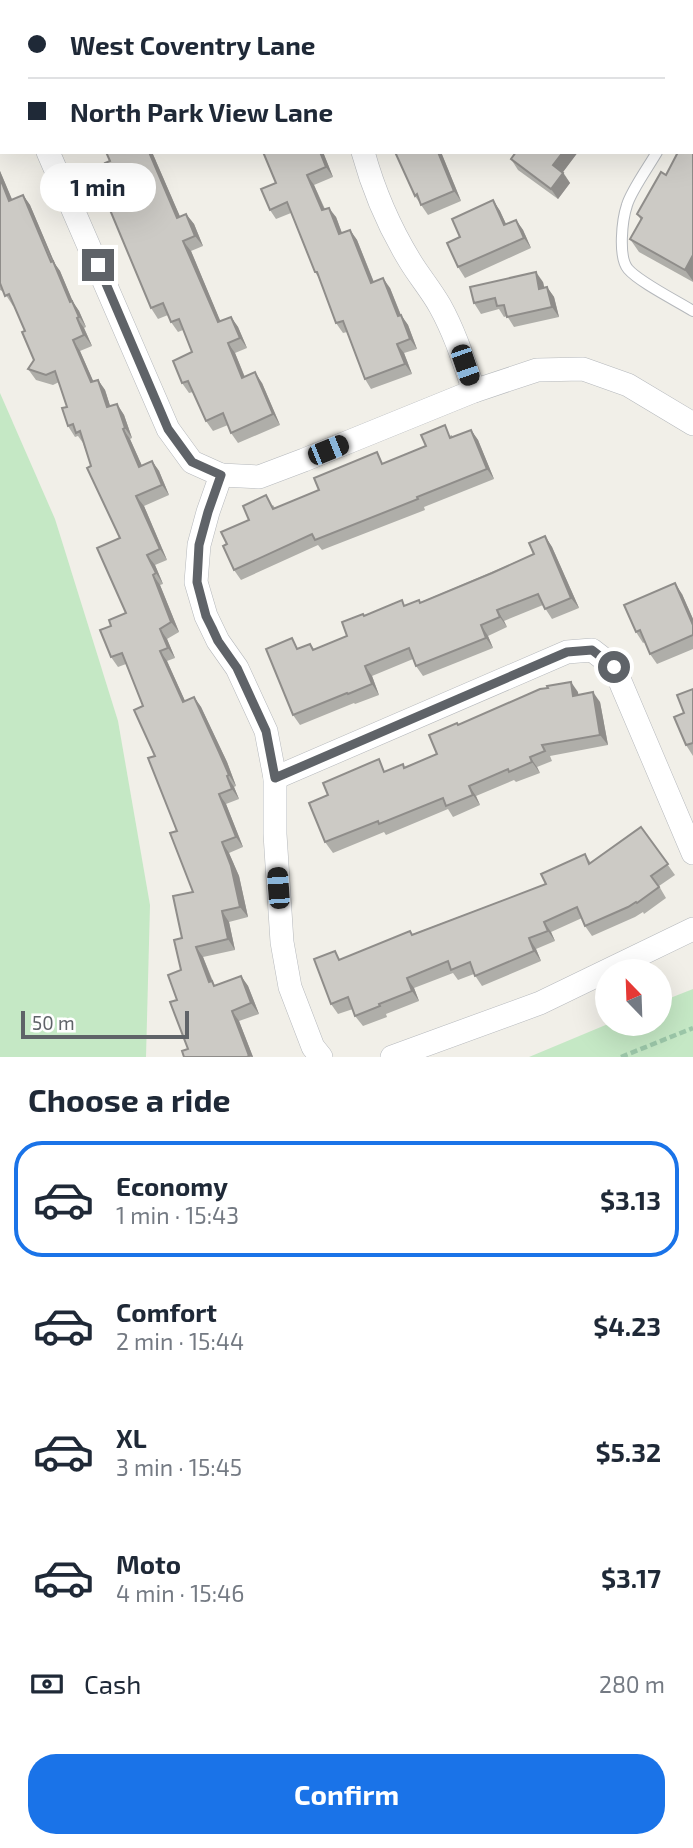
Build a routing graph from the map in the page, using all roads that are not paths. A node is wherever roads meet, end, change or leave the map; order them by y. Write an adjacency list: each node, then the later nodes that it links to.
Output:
1 (49, 154): 7 (street)
2 (364, 154): 5 (street)
3 (656, 154): 4 (lane)
4 (693, 311)
5 (474, 391): 6 (street); 7 (street)
6 (685, 419)
7 (221, 475): 8 (street)
8 (275, 778): 9 (street); 11 (street)
9 (693, 853)
10 (693, 929): 12 (street)
11 (321, 1057)
12 (392, 1057)

